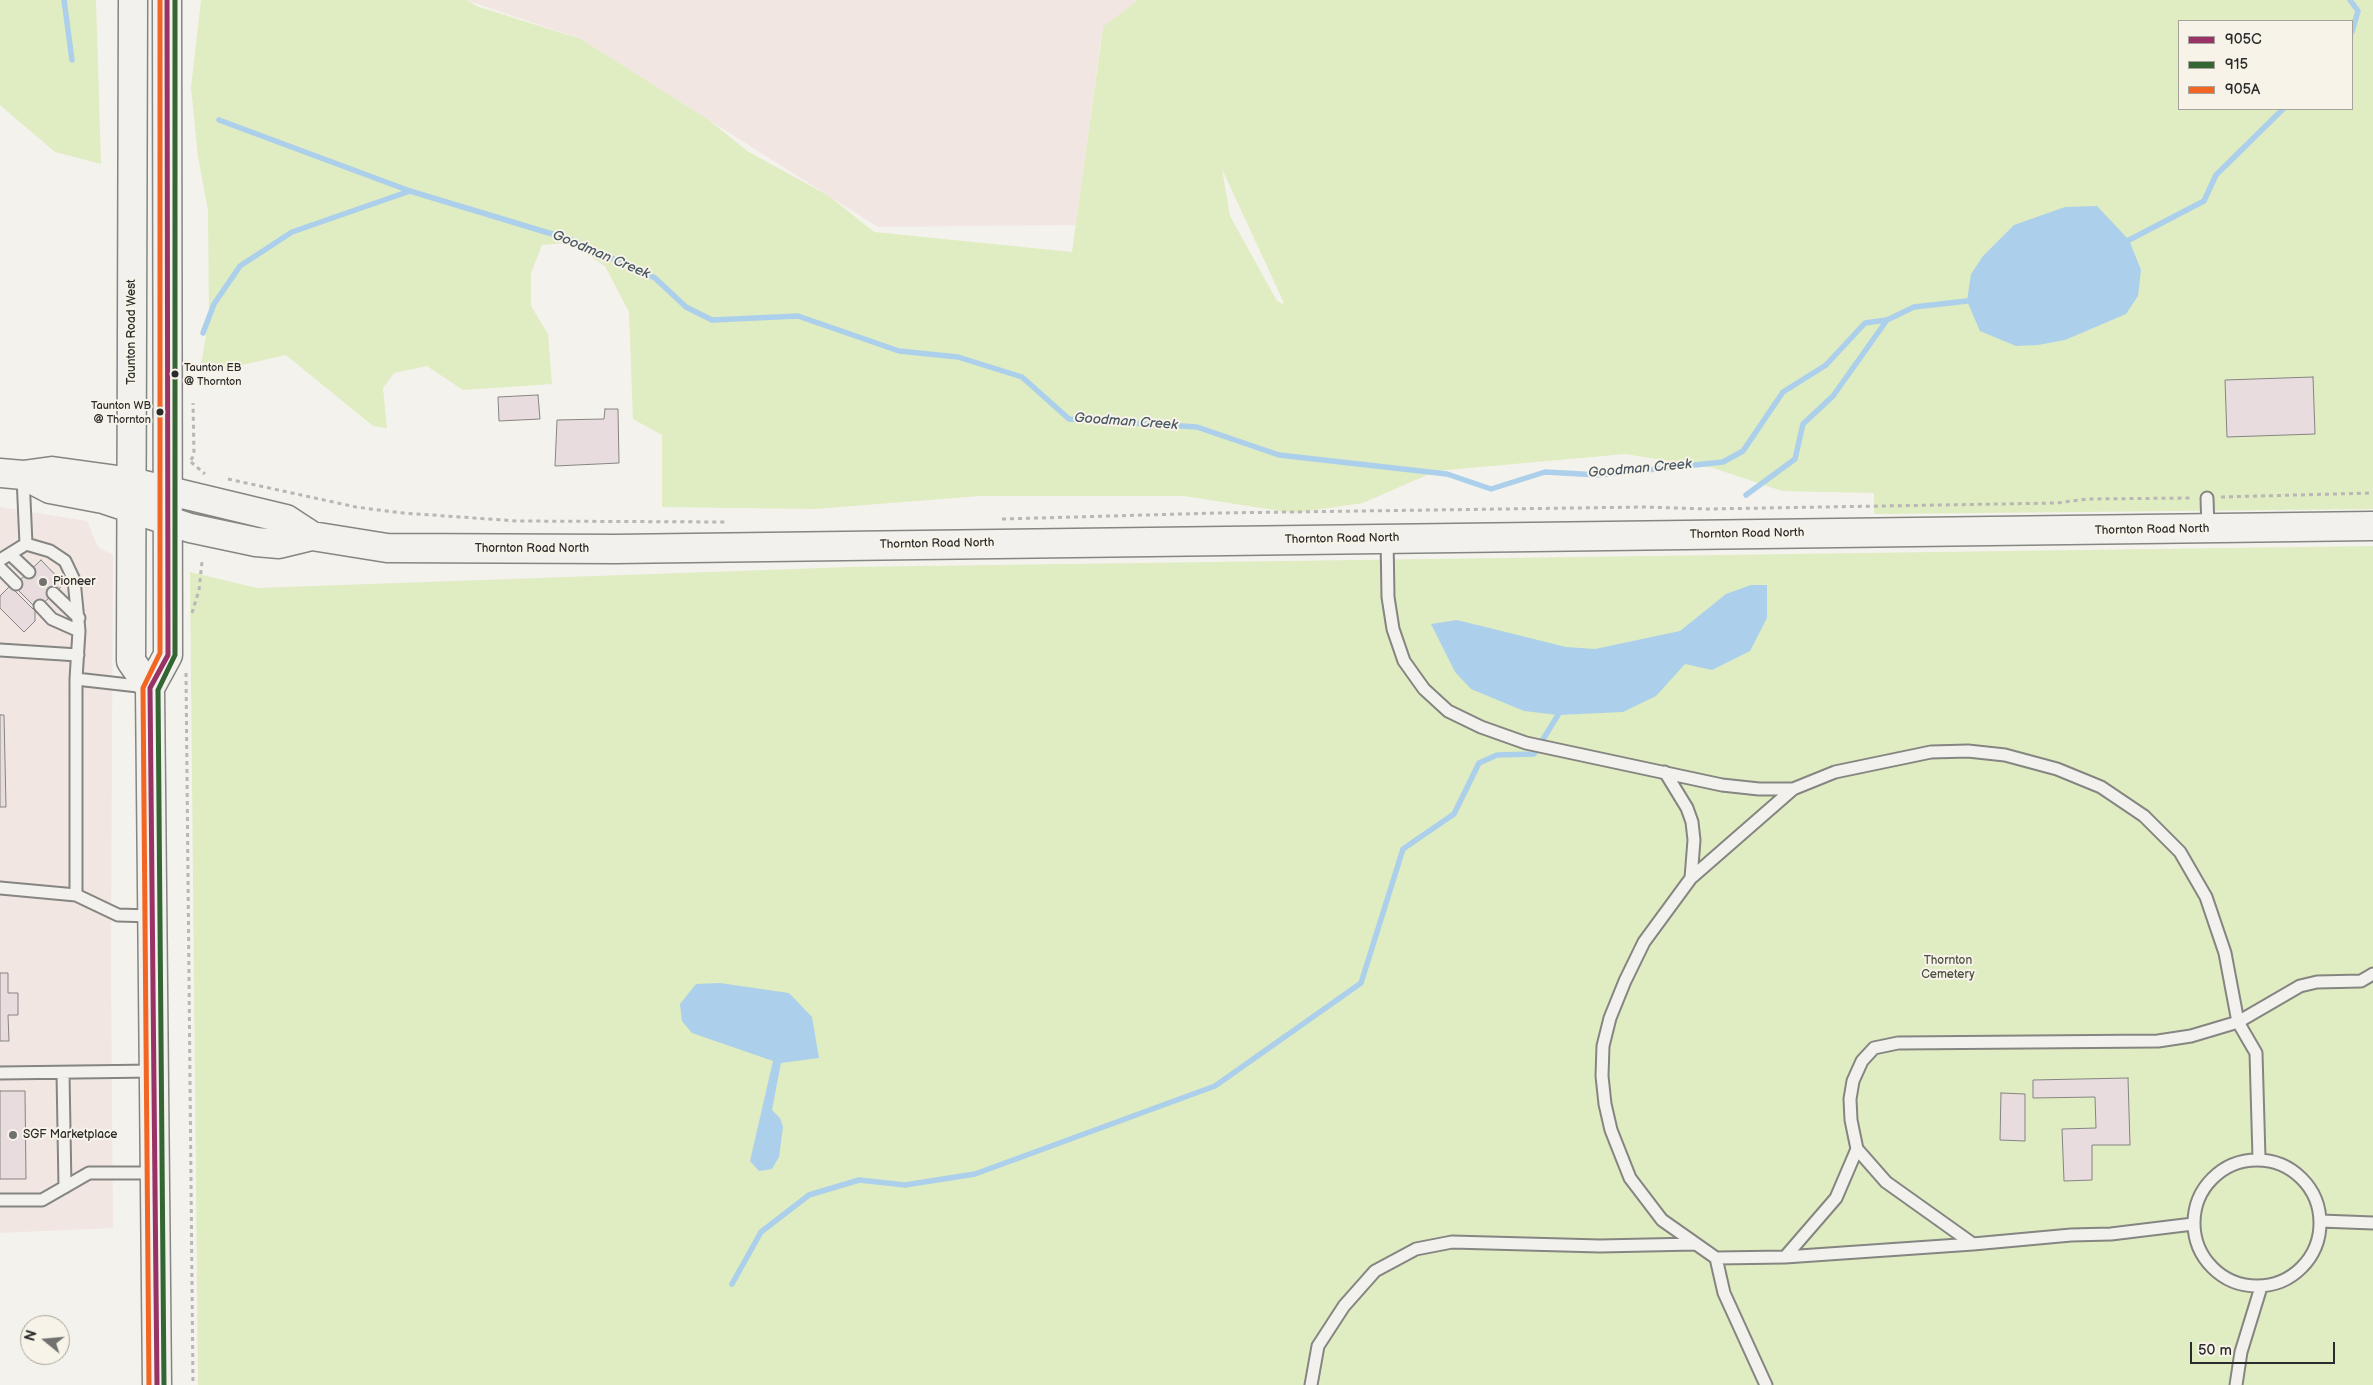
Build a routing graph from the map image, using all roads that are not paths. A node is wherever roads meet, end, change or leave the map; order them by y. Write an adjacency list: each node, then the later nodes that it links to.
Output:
1 (133, 0): 4 (main road, Taunton Road West)
2 (167, 0): 5 (main road)
3 (12, 474): 4 (main road, Thornton Road North); 7 (main road, Thornton Road North); 13 (lane)
4 (132, 482): 5 (main road, Thornton Road North); 7 (main road, Taunton Road West)
5 (168, 490): 8 (main road); 11 (main road, Thornton Road North)
6 (2207, 498): 10 (lane)
7 (132, 509): 8 (main road, Thornton Road North); 26 (main road, Taunton Road West)
8 (169, 521): 11 (main road, Thornton Road North); 26 (main road)
9 (2373, 526): 10 (main road, Thornton Road North)
10 (2208, 529): 12 (main road, Thornton Road North)
11 (312, 536): 12 (main road, Thornton Road North)
12 (1386, 538): 27 (lane)
13 (26, 544): 14 (lane); 21 (lane)
14 (11, 555): 15 (lane); 17 (lane)
15 (0, 560)
16 (0, 568): 18 (lane)
17 (29, 572)
18 (16, 584)
19 (53, 594): 21 (lane)
20 (40, 606): 22 (lane)
21 (78, 618): 22 (lane)
22 (79, 631): 24 (lane)
23 (0, 650): 24 (lane)
24 (78, 655): 25 (lane)
25 (76, 679): 26 (lane); 31 (lane)
26 (150, 688): 32 (main road)
27 (1665, 772): 28 (lane); 29 (lane)
28 (1793, 789): 29 (lane); 34 (lane)
29 (1691, 878): 46 (lane)
30 (0, 888): 31 (lane)
31 (76, 895): 32 (lane)
32 (152, 916): 35 (main road)
33 (2373, 974): 34 (lane)
34 (2238, 1022): 38 (lane); 39 (lane)
35 (154, 1071): 37 (lane); 40 (main road)
36 (0, 1073): 37 (lane)
37 (63, 1073): 41 (lane)
38 (1857, 1149): 47 (lane); 49 (lane)
39 (2259, 1158): 43 (lane); 45 (lane)
40 (155, 1173): 41 (lane); 51 (main road)
41 (65, 1187): 42 (lane)
42 (0, 1200)
43 (2321, 1222): 44 (lane); 50 (lane)
44 (2373, 1223)
45 (2193, 1224): 47 (lane); 50 (lane)
46 (1696, 1244): 48 (lane); 52 (lane)
47 (1973, 1244): 49 (lane)
48 (1716, 1258): 49 (lane); 53 (lane)
49 (1786, 1258)
50 (2261, 1287): 54 (lane)
51 (157, 1385)
52 (1311, 1385)
53 (1766, 1385)
54 (2236, 1385)

